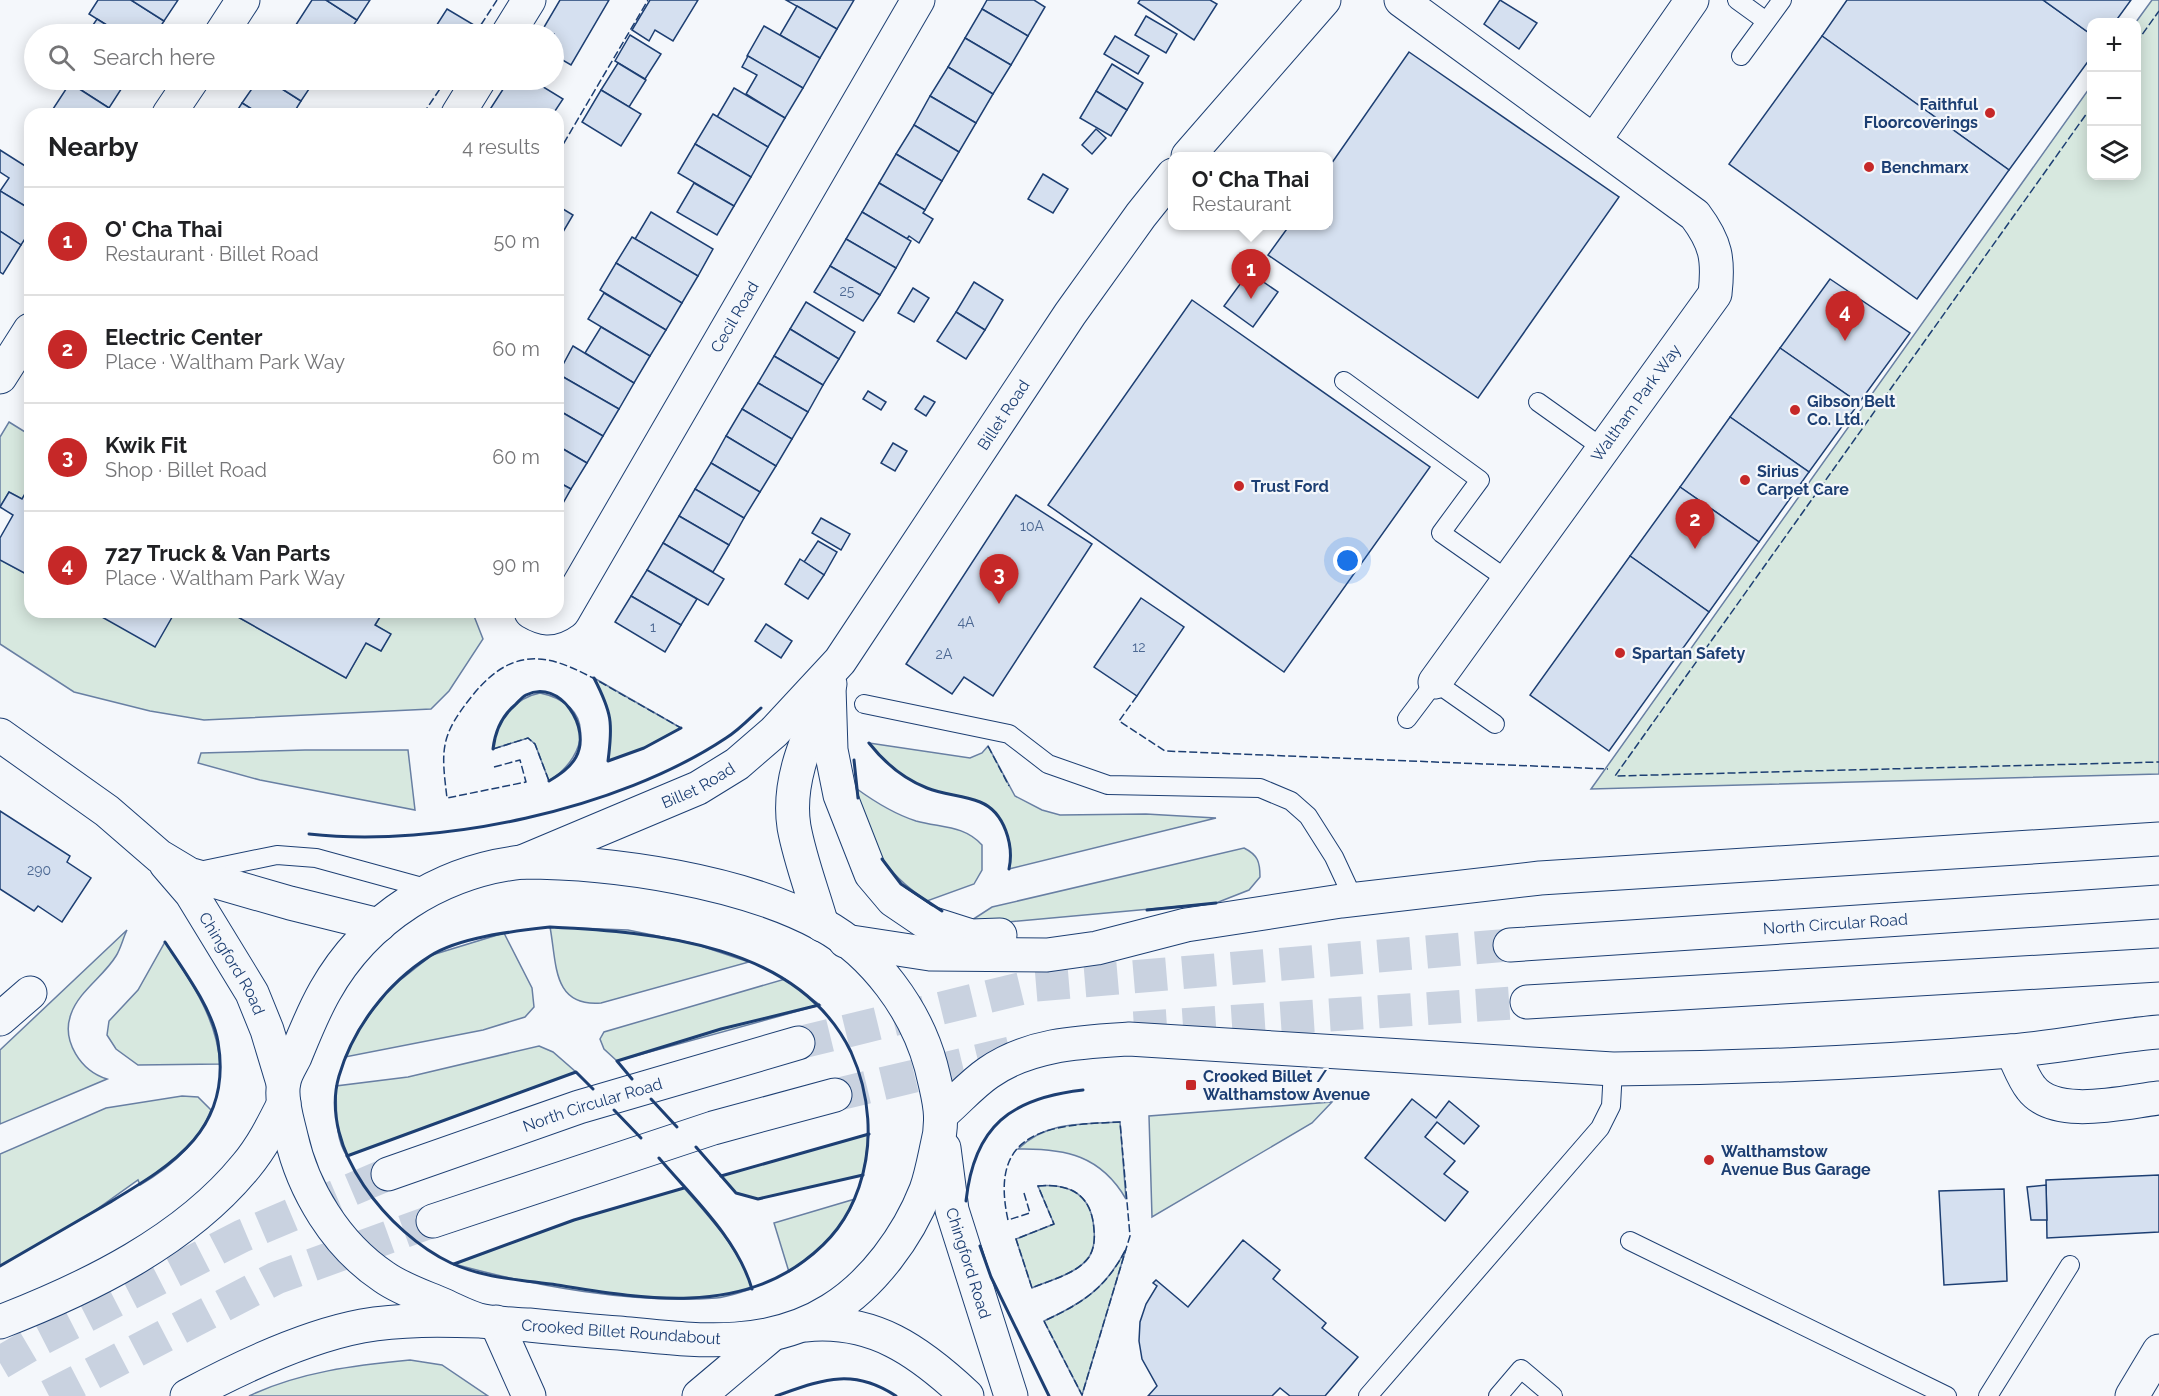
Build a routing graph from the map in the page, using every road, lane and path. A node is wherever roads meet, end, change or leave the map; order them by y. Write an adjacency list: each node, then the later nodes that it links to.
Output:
1 (243, 0): 10 (main road)
2 (530, 0): 11 (main road)
3 (918, 0): 26 (main road, Cecil Road)
4 (1323, 0): 18 (main road)
5 (1401, 0): 17 (main road, Waltham Park Way)
6 (1692, 0): 17 (main road)
7 (1737, 0): 9 (lane)
8 (1782, 0): 9 (lane)
9 (1766, 21): 12 (lane)
10 (227, 24)
11 (514, 24)
12 (1742, 56)
13 (185, 90): 15 (main road)
14 (473, 90): 16 (main road)
15 (173, 108)
16 (462, 108)
17 (1594, 141): 24 (main road, Waltham Park Way)
18 (1191, 152)
19 (1168, 181): 27 (main road, Billet Road)
20 (24, 339): 21 (main road)
21 (0, 377)
22 (1344, 381): 25 (lane)
23 (1538, 402): 24 (lane)
24 (1604, 449): 25 (main road, Waltham Park Way)
25 (1508, 580): 28 (main road, Waltham Park Way)
26 (564, 610)
27 (835, 674): 35 (main road, Billet Road); 41 (main road); 42 (main road, Billet Road)
28 (1435, 682): 30 (lane, Waltham Park Way); 31 (lane)
29 (864, 704): 38 (lane)
30 (1407, 719)
31 (1495, 724)
32 (0, 735): 34 (main road, Chingford Road)
33 (2159, 839): 38 (main road)
34 (159, 856): 36 (main road, Chingford Road); 52 (main road, Chingford Road)
35 (522, 862): 37 (main road, Crooked Billet Roundabout); 42 (main road, Crooked Billet Roundabout)
36 (189, 874): 37 (lane); 40 (main road, Chingford Road)
37 (429, 889): 40 (main road, Crooked Billet Roundabout)
38 (1354, 900): 41 (main road)
39 (2159, 902): 43 (main road, North Circular Road)
40 (379, 925): 52 (main road, Crooked Billet Roundabout)
41 (1186, 925): 42 (main road)
42 (834, 933): 55 (main road, Crooked Billet Roundabout)
43 (1510, 945)
44 (2159, 965): 46 (main road)
45 (30, 993): 47 (main road)
46 (1527, 1002)
47 (0, 1019)
48 (2159, 1032): 50 (main road)
49 (798, 1043): 56 (main road, North Circular Road)
50 (2012, 1051): 51 (main road); 54 (main road)
51 (1613, 1069): 55 (main road); 69 (lane)
52 (284, 1093): 60 (main road); 61 (main road, Crooked Billet Roundabout)
53 (835, 1095): 57 (main road)
54 (2159, 1098)
55 (943, 1121): 62 (main road, Crooked Billet Roundabout); 68 (main road, Chingford Road)
56 (388, 1174)
57 (434, 1221)
58 (1630, 1241): 72 (lane)
59 (2070, 1265): 73 (lane)
60 (0, 1322)
61 (489, 1322): 62 (main road, Crooked Billet Roundabout); 64 (main road); 65 (main road)
62 (782, 1331): 66 (main road); 67 (main road)
63 (2159, 1351): 74 (main road)
64 (187, 1396)
65 (530, 1396)
66 (699, 1396)
67 (967, 1396)
68 (1011, 1396)
69 (1368, 1396)
70 (1498, 1396): 71 (lane)
71 (1552, 1396)
72 (1947, 1396)
73 (1988, 1396)
74 (2132, 1396)

